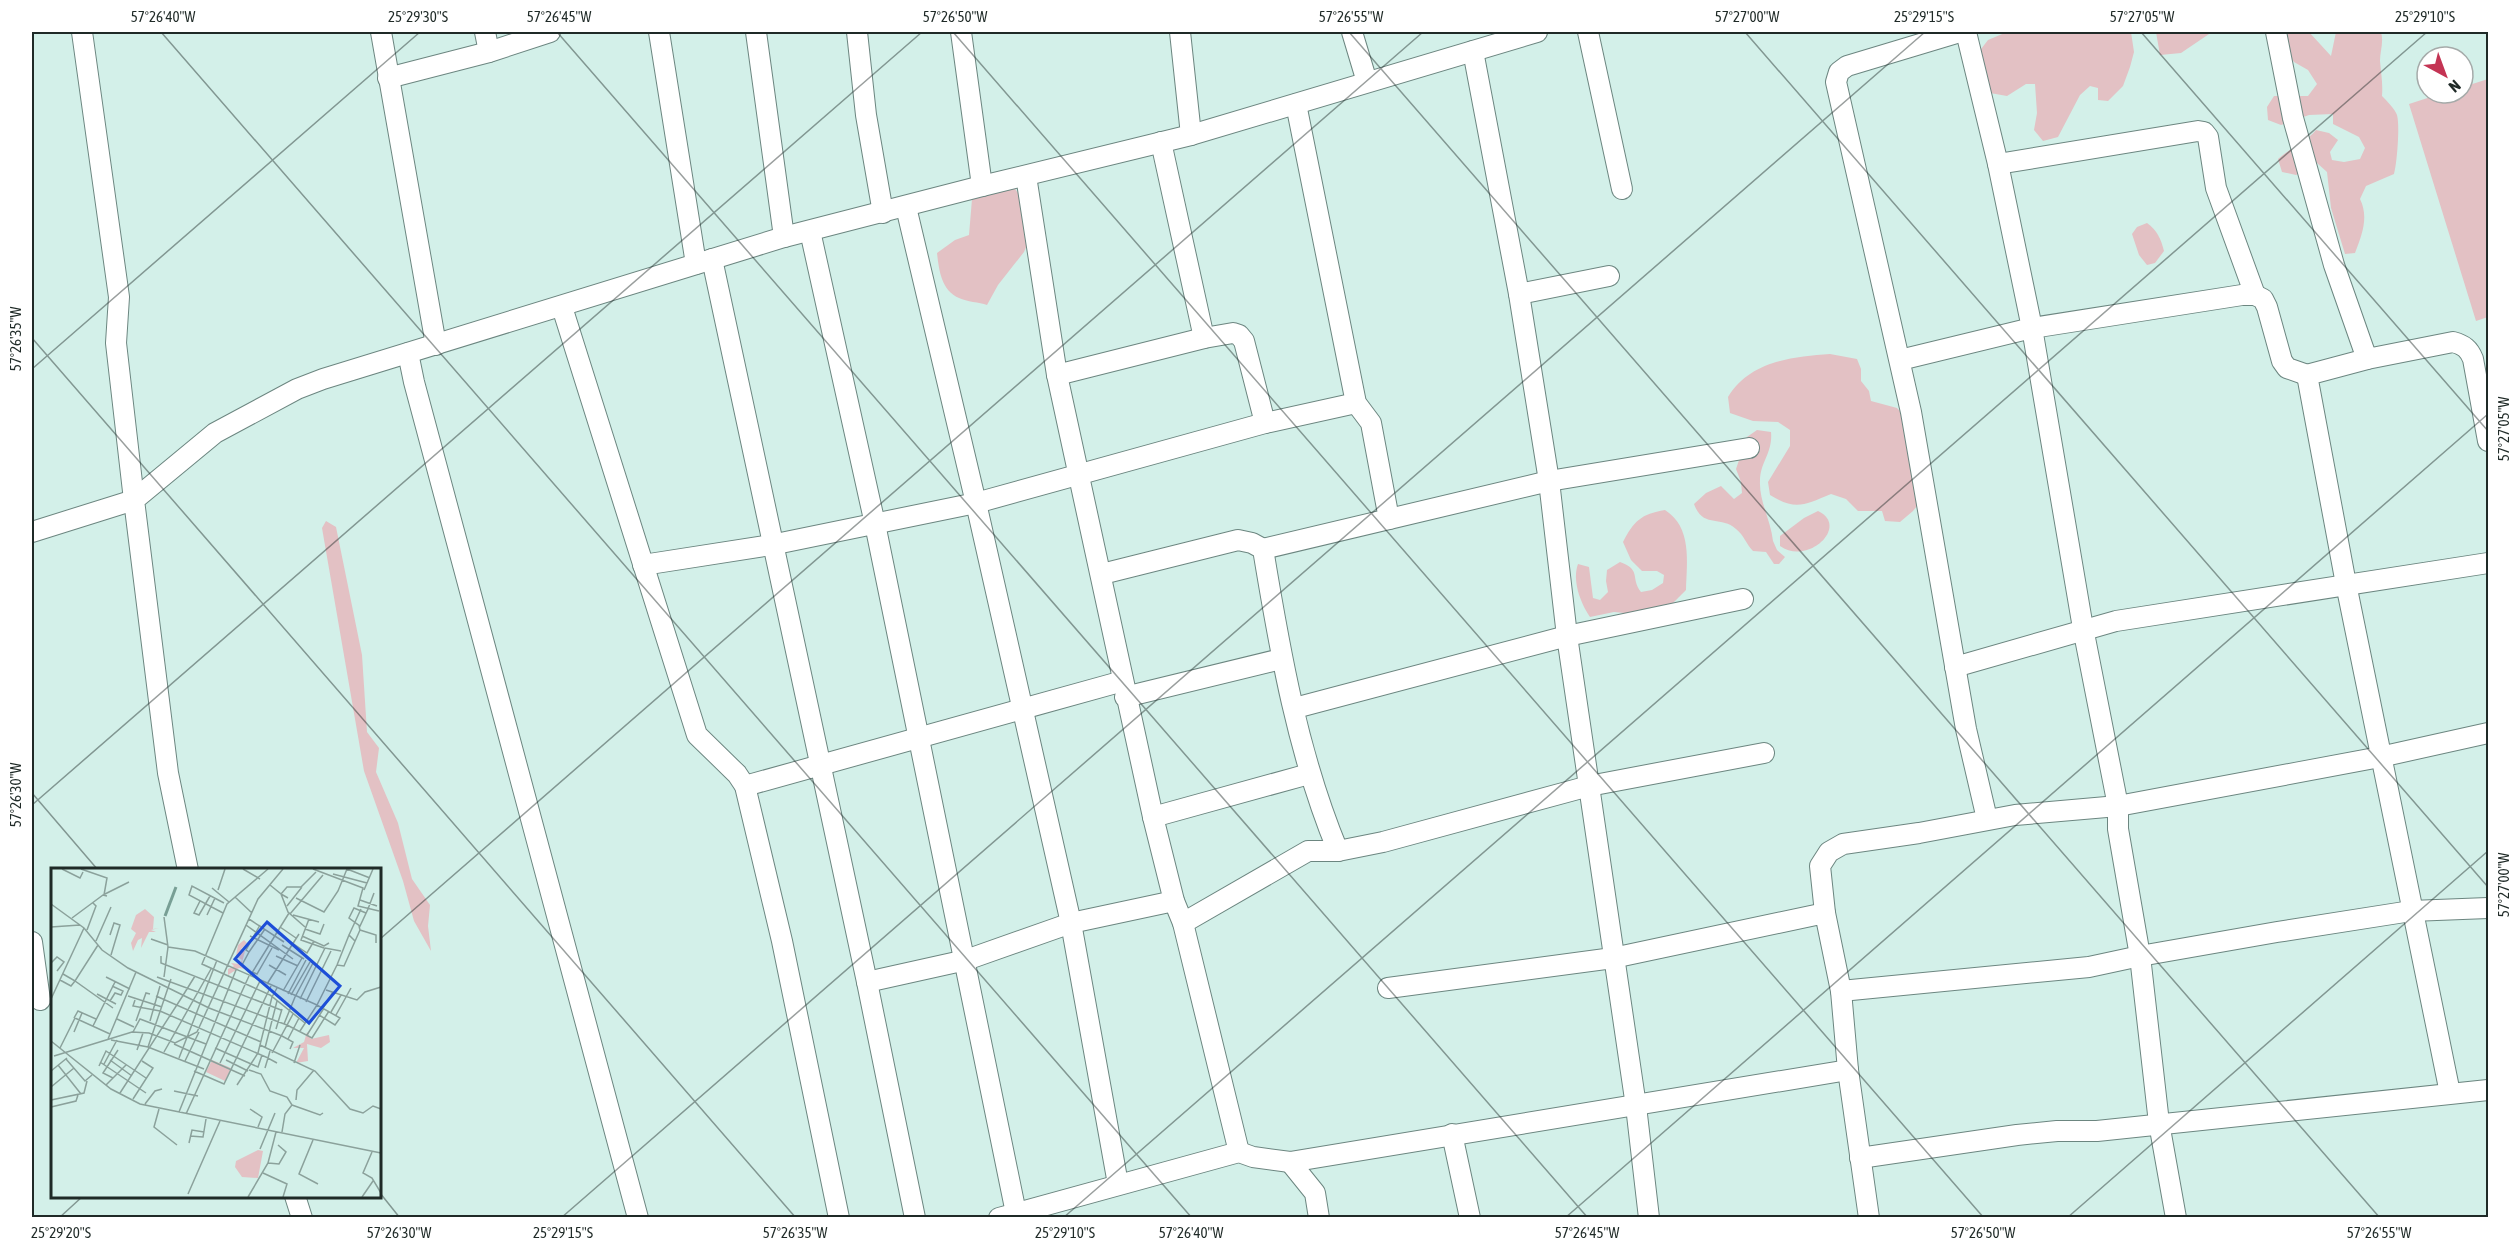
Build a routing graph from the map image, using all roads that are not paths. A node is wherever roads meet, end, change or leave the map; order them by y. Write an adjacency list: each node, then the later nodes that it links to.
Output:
1 (82, 32): 50 (street)
2 (381, 32): 18 (street)
3 (485, 32): 16 (street)
4 (550, 32): 16 (street)
5 (658, 32): 31 (street)
6 (756, 32): 30 (street)
7 (857, 32): 28 (street)
8 (961, 32): 25 (street)
9 (1180, 32): 21 (street)
10 (1352, 32): 19 (street)
11 (1537, 32): 17 (street)
12 (1588, 32): 26 (street)
13 (1960, 32): 41 (street)
14 (1966, 32): 23 (street)
15 (2276, 32): 40 (street)
16 (489, 51): 18 (street)
17 (1473, 51): 19 (street); 33 (street)
18 (388, 78): 38 (street)
19 (1367, 82): 20 (street)
20 (1296, 104): 21 (street); 44 (street)
21 (1191, 135): 22 (street)
22 (1161, 142): 24 (street); 37 (street)
23 (1998, 164): 34 (street); 36 (street)
24 (1026, 176): 25 (street); 42 (street)
25 (982, 186): 27 (street)
26 (1622, 189)
27 (906, 207): 28 (street); 51 (street)
28 (883, 213): 29 (street)
29 (810, 231): 30 (street); 53 (street)
30 (784, 237): 31 (street)
31 (704, 262): 35 (street); 55 (street)
32 (1609, 276): 33 (street)
33 (1519, 294): 49 (street)
34 (2255, 295): 36 (street); 43 (street)
35 (562, 307): 38 (street); 58 (street)
36 (2032, 328): 41 (street); 62 (street)
37 (1204, 338): 42 (street); 45 (street)
38 (436, 345): 39 (street)
39 (408, 353): 50 (street); 112 (street)
40 (2367, 359): 43 (street); 46 (street)
41 (1900, 360): 65 (street)
42 (1057, 375): 48 (street)
43 (2307, 375): 60 (street)
44 (1356, 403): 45 (street); 52 (street)
45 (1264, 423): 48 (street)
46 (2488, 441)
47 (1749, 448): 49 (street)
48 (1080, 474): 51 (street); 59 (street)
49 (1549, 481): 52 (street); 63 (street)
50 (134, 500): 54 (street); 81 (street)
51 (976, 503): 53 (street); 68 (street)
52 (1389, 519): 56 (street)
53 (874, 524): 55 (street); 70 (street)
54 (32, 532)
55 (771, 545): 58 (street); 73 (street)
56 (1263, 549): 59 (street); 64 (street)
57 (2488, 563): 60 (street)
58 (643, 565): 75 (street)
59 (1102, 574): 66 (street)
60 (2346, 584): 62 (street); 72 (street)
61 (1743, 599): 63 (street)
62 (2083, 628): 65 (street); 77 (street)
63 (1567, 636): 67 (street); 76 (street)
64 (1281, 658): 66 (street); 67 (street)
65 (1955, 667): 79 (street)
66 (1124, 689): 68 (street); 78 (street)
67 (1295, 708): 74 (street)
68 (1023, 709): 70 (street); 86 (street)
69 (2488, 733): 72 (street)
70 (919, 738): 73 (street); 91 (street)
71 (1764, 753): 76 (street)
72 (2380, 757): 77 (street); 84 (street)
73 (819, 767): 75 (street); 92 (street)
74 (1309, 774): 78 (street); 80 (street)
75 (745, 786): 113 (street)
76 (1589, 786): 80 (street); 90 (street)
77 (2118, 806): 79 (street); 89 (street)
78 (1153, 817): 82 (street)
79 (1987, 819): 85 (street)
80 (1338, 851): 87 (street)
81 (188, 868)
82 (1174, 901): 86 (street); 87 (street)
83 (2488, 908): 84 (street)
84 (2411, 911): 89 (street); 98 (street)
85 (1825, 914): 90 (street); 94 (street)
86 (1071, 923): 91 (street); 106 (street)
87 (1183, 923): 102 (street)
88 (32, 942): 95 (street)
89 (2140, 956): 94 (street); 100 (street)
90 (1613, 958): 93 (street); 99 (street)
91 (966, 960): 92 (street); 110 (street)
92 (867, 982): 114 (street)
93 (1388, 988)
94 (1841, 991): 96 (street)
95 (41, 999)
96 (1848, 1070): 99 (street); 104 (street)
97 (2488, 1090): 98 (street)
98 (2450, 1093): 100 (street)
99 (1636, 1106): 101 (street); 117 (street)
100 (2159, 1123): 104 (street); 119 (street)
101 (1452, 1134): 103 (street); 116 (street)
102 (1239, 1152): 105 (street); 106 (street)
103 (1326, 1156): 105 (street); 107 (street)
104 (1860, 1158): 118 (street)
105 (1290, 1162): 107 (street)
106 (1118, 1184): 109 (street)
107 (1315, 1193): 115 (street)
108 (295, 1198): 111 (street)
109 (1051, 1210): 110 (street)
110 (1008, 1215)
111 (302, 1218)
112 (638, 1218)
113 (839, 1218)
114 (915, 1218)
115 (1319, 1218)
116 (1470, 1218)
117 (1649, 1218)
118 (1869, 1218)
119 (2176, 1218)

